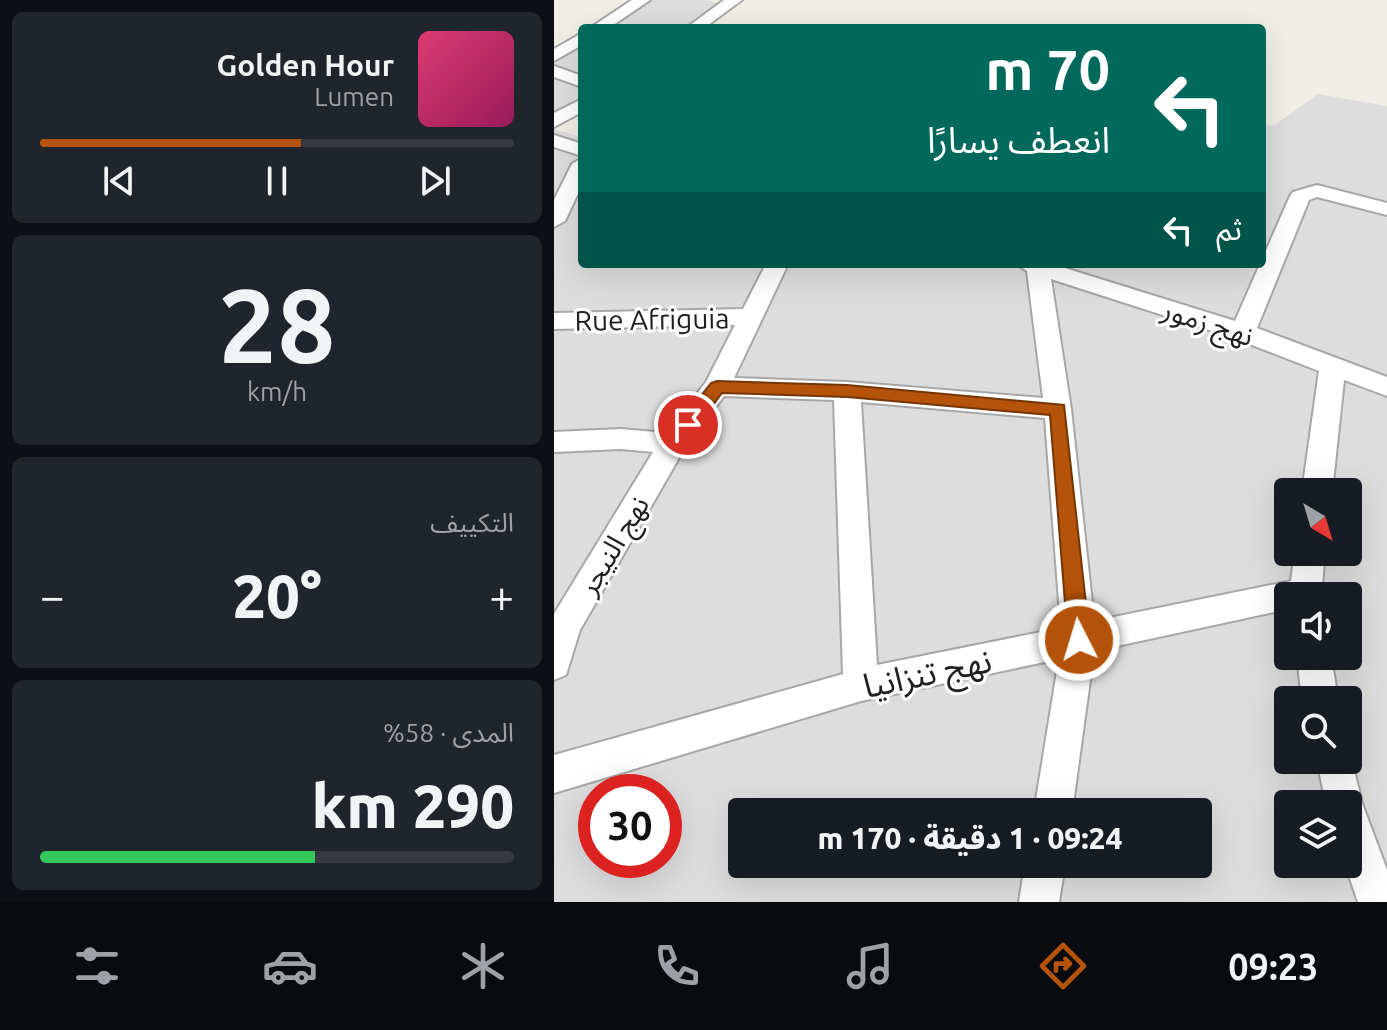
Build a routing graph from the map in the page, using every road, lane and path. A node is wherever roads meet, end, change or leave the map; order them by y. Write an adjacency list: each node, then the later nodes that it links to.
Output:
1 (642, 0): 3 (street)
2 (734, 0): 4 (street)
3 (611, 24)
4 (700, 24)
5 (578, 41): 6 (street)
6 (554, 56)
7 (554, 71): 8 (street)
8 (578, 80)
9 (578, 106): 10 (street)
10 (554, 121)
11 (554, 141): 12 (street)
12 (578, 149)
13 (578, 172): 15 (street)
14 (1387, 209): 21 (street)
15 (554, 221)
16 (775, 268): 19 (street, نهج النيجر)
17 (1034, 268): 26 (street)
18 (1042, 268): 21 (street, نهج زمور)
19 (750, 317): 20 (street, Rue Afriguia); 23 (street, نهج النيجر)
20 (554, 321)
21 (1243, 332): 22 (street, نهج زمور)
22 (1332, 368): 24 (street, نهج زمور); 29 (street)
23 (717, 387): 25 (street); 28 (street, نهج النيجر)
24 (1387, 387)
25 (847, 391): 26 (street); 34 (street)
26 (1058, 409): 32 (street)
27 (554, 442): 28 (street)
28 (673, 444): 31 (street, نهج النيجر)
29 (1319, 478)
30 (1274, 600): 32 (street, نهج تنزانيا)
31 (560, 626): 33 (street, نهج النيجر)
32 (1079, 640): 34 (street, نهج تنزانيا); 36 (street)
33 (554, 664)
34 (861, 685): 35 (street, نهج تنزانيا)
35 (554, 774)
36 (1055, 798)
37 (1362, 856): 40 (street)
38 (1043, 878): 39 (street)
39 (1039, 902)
40 (1378, 902)

